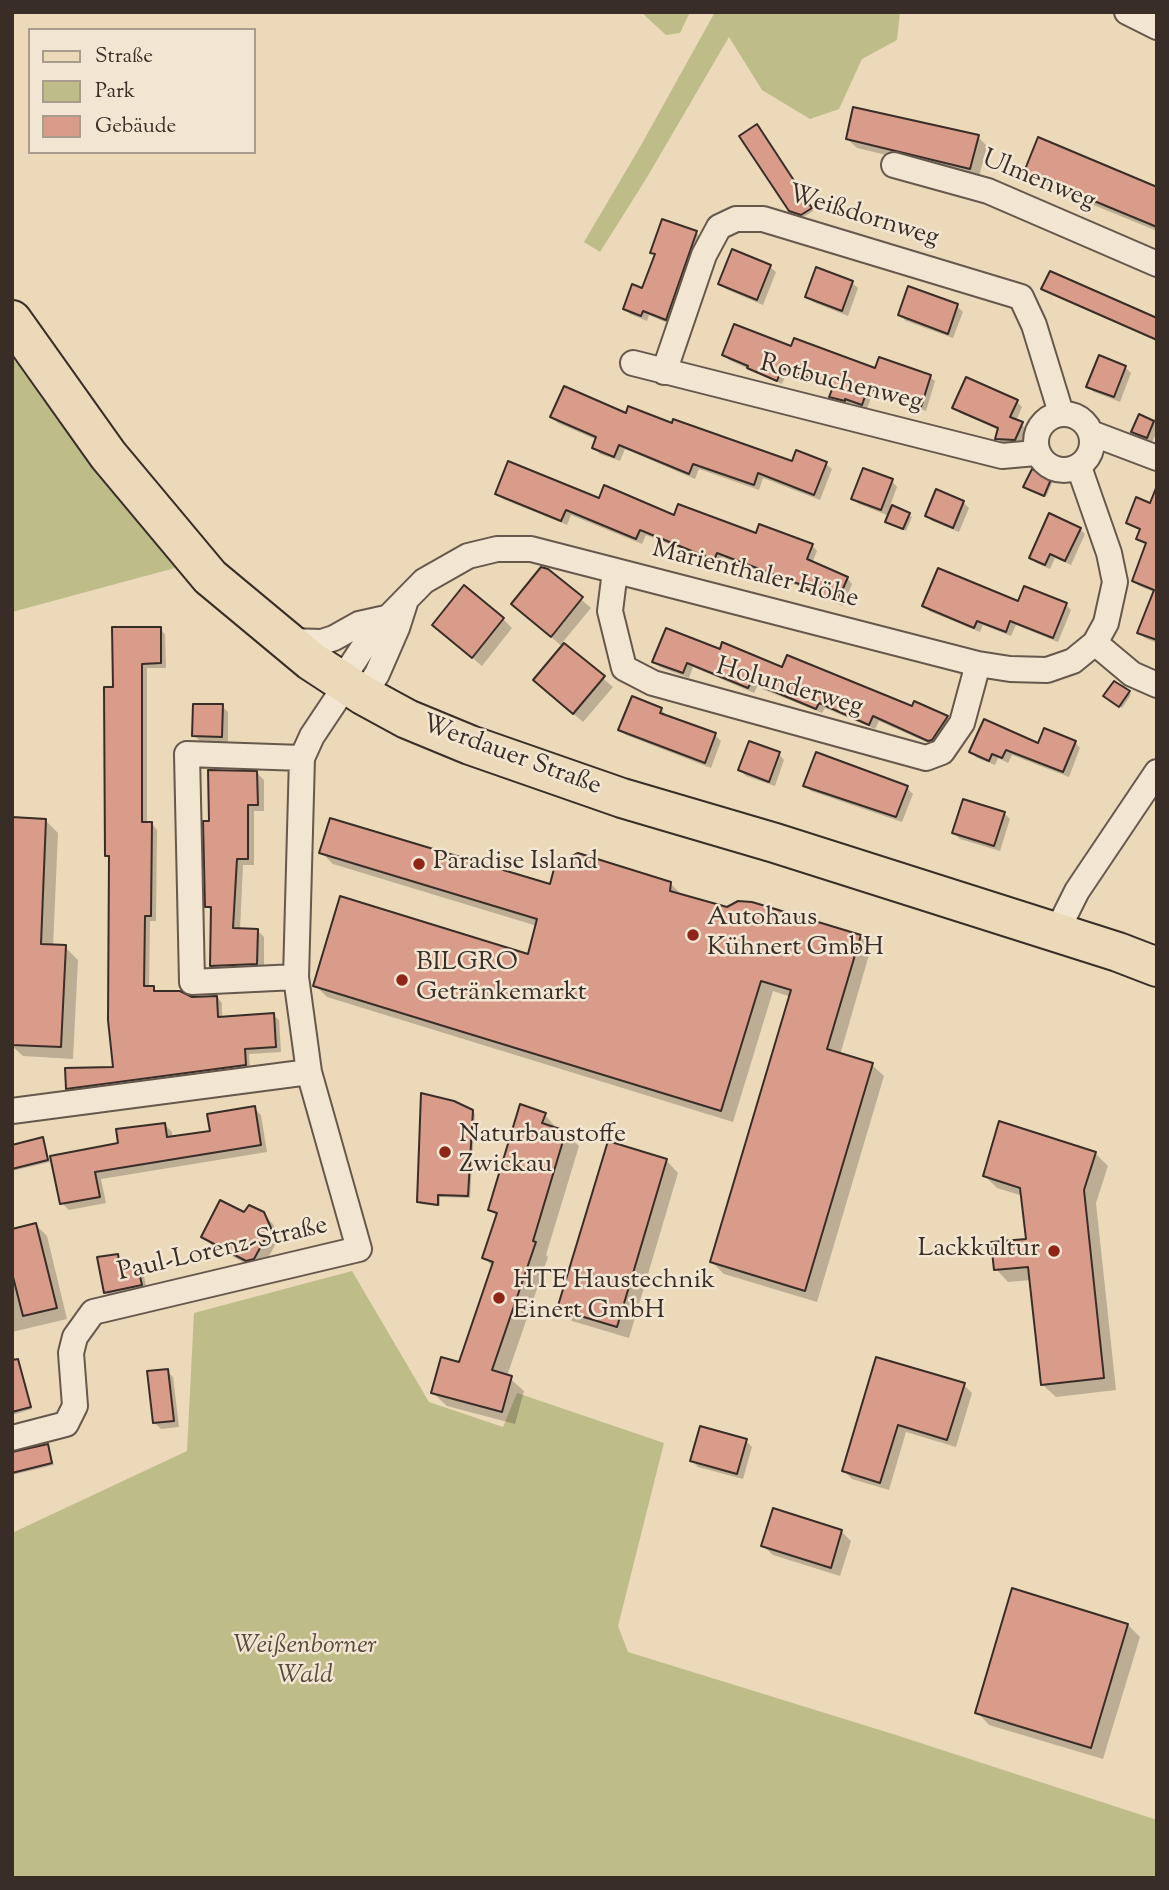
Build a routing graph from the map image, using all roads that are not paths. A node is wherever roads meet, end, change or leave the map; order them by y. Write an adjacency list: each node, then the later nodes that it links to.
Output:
1 (1127, 12): 2 (street)
2 (1157, 27)
3 (894, 165): 4 (street, Ulmenweg)
4 (1157, 264)
5 (12, 320): 16 (main road, Werdauer Straße)
6 (633, 363): 7 (street, Rotbuchenweg)
7 (664, 372): 8 (street, Weißdornweg); 10 (street, Rotbuchenweg)
8 (1061, 413): 9 (street); 10 (street)
9 (1091, 433): 11 (street); 12 (street)
10 (1036, 453): 12 (street)
11 (1157, 458)
12 (1079, 467): 17 (street)
13 (615, 571): 14 (street, Marienthaler Höhe); 18 (street, Marienthaler Höhe); 18 (street, Holunderweg)
14 (406, 599): 15 (street, Marienthaler Höhe); 20 (street)
15 (386, 618): 16 (street, Marienthaler Höhe); 20 (street, Marienthaler Höhe)
16 (285, 640): 20 (main road, Werdauer Straße)
17 (1095, 643): 18 (street, Marienthaler Höhe); 19 (street)
18 (978, 664)
19 (1157, 685)
20 (350, 687): 21 (street, Paul-Lorenz-Straße); 23 (main road, Werdauer Straße)
21 (302, 758): 25 (street, Paul-Lorenz-Straße); 25 (street)
22 (1157, 772): 23 (street)
23 (1056, 933): 24 (main road, Werdauer Straße)
24 (1157, 967)
25 (296, 977): 26 (street, Paul-Lorenz-Straße)
26 (309, 1072): 27 (street); 28 (street, Paul-Lorenz-Straße)
27 (12, 1111)
28 (12, 1438)

